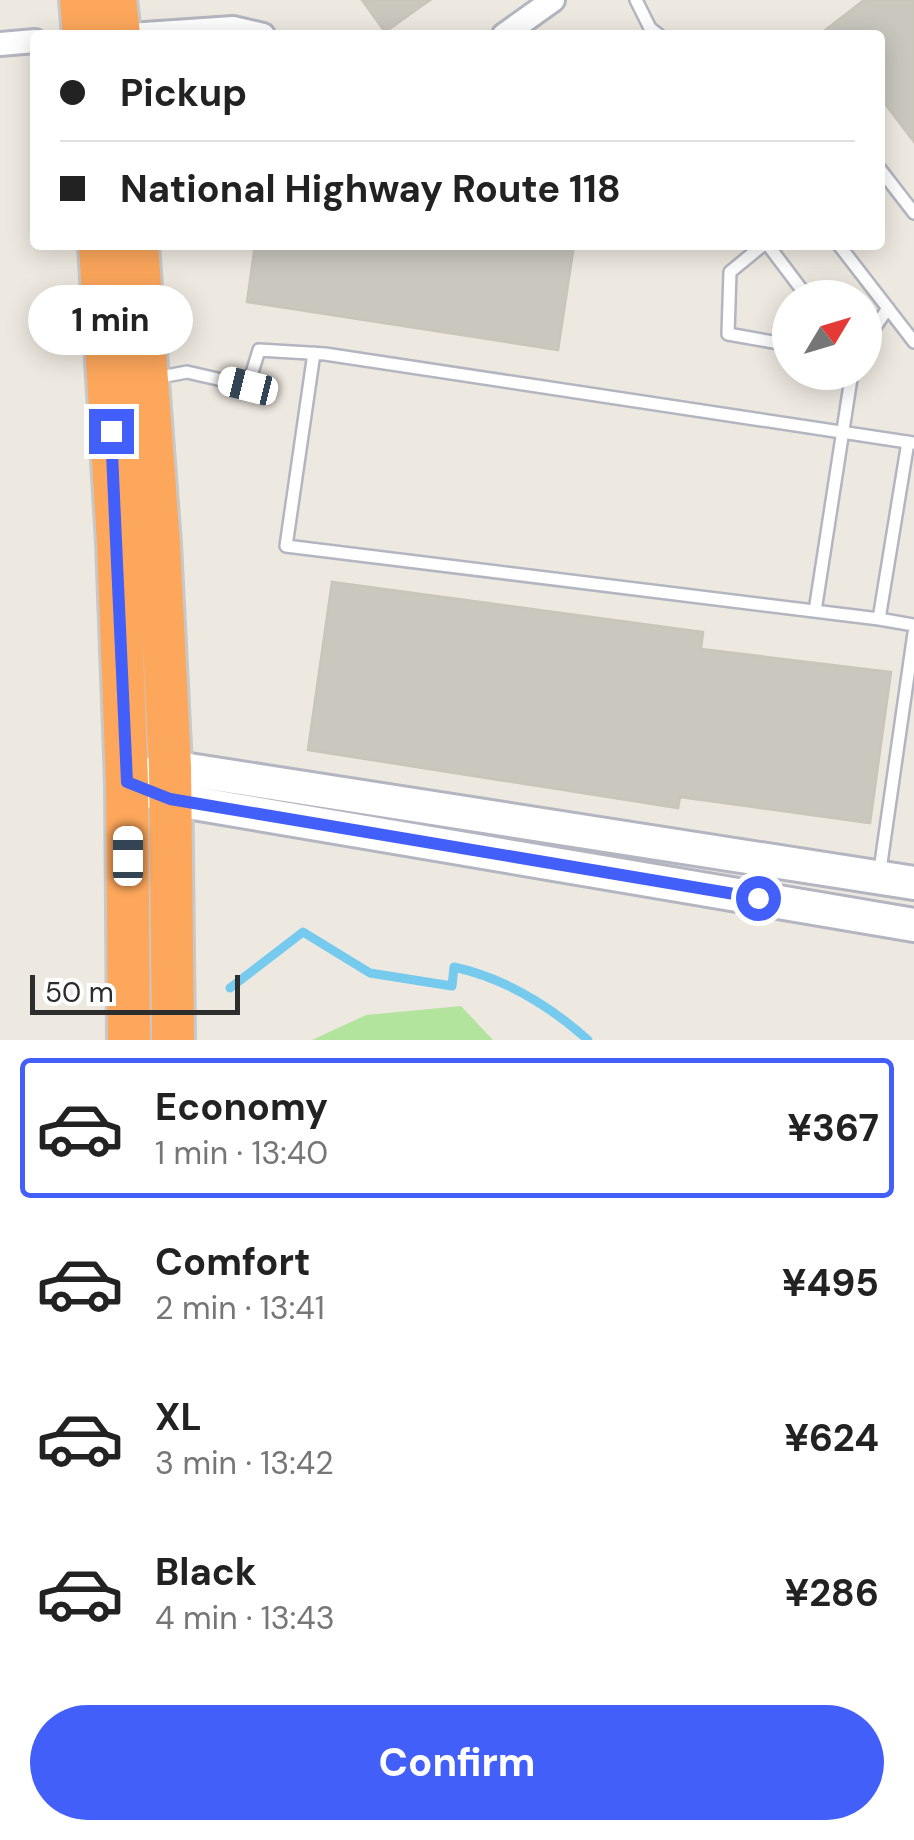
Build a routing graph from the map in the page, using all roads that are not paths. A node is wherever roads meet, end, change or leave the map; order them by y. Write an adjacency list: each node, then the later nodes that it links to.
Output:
1 (81, 0): 5 (highway)
2 (116, 0): 6 (highway)
3 (553, 0): 9 (street)
4 (636, 0): 10 (lane)
5 (84, 30)
6 (119, 30)
7 (207, 30): 8 (street)
8 (242, 30)
9 (511, 30)
10 (652, 30)
11 (30, 41): 12 (street)
12 (2, 44)
13 (885, 175): 14 (lane)
14 (914, 213)
15 (100, 250): 34 (highway)
16 (138, 250): 26 (highway)
17 (759, 250): 24 (lane)
18 (769, 250): 20 (lane)
19 (843, 250): 21 (lane)
20 (793, 280)
21 (888, 308): 22 (lane); 23 (lane)
22 (882, 317)
23 (914, 342)
24 (772, 343)
25 (314, 353): 26 (lane); 28 (lane); 30 (lane)
26 (147, 380): 35 (highway)
27 (850, 390): 28 (lane)
28 (844, 432): 29 (lane); 30 (lane)
29 (911, 442): 31 (lane)
30 (816, 612): 31 (lane)
31 (879, 619): 32 (lane)
32 (914, 625)
33 (914, 634): 36 (lane)
34 (127, 782): 35 (street); 39 (highway)
35 (170, 783): 36 (street); 38 (street); 40 (highway)
36 (879, 878): 37 (street)
37 (914, 883)
38 (914, 925)
39 (129, 1040)
40 (173, 1040)

